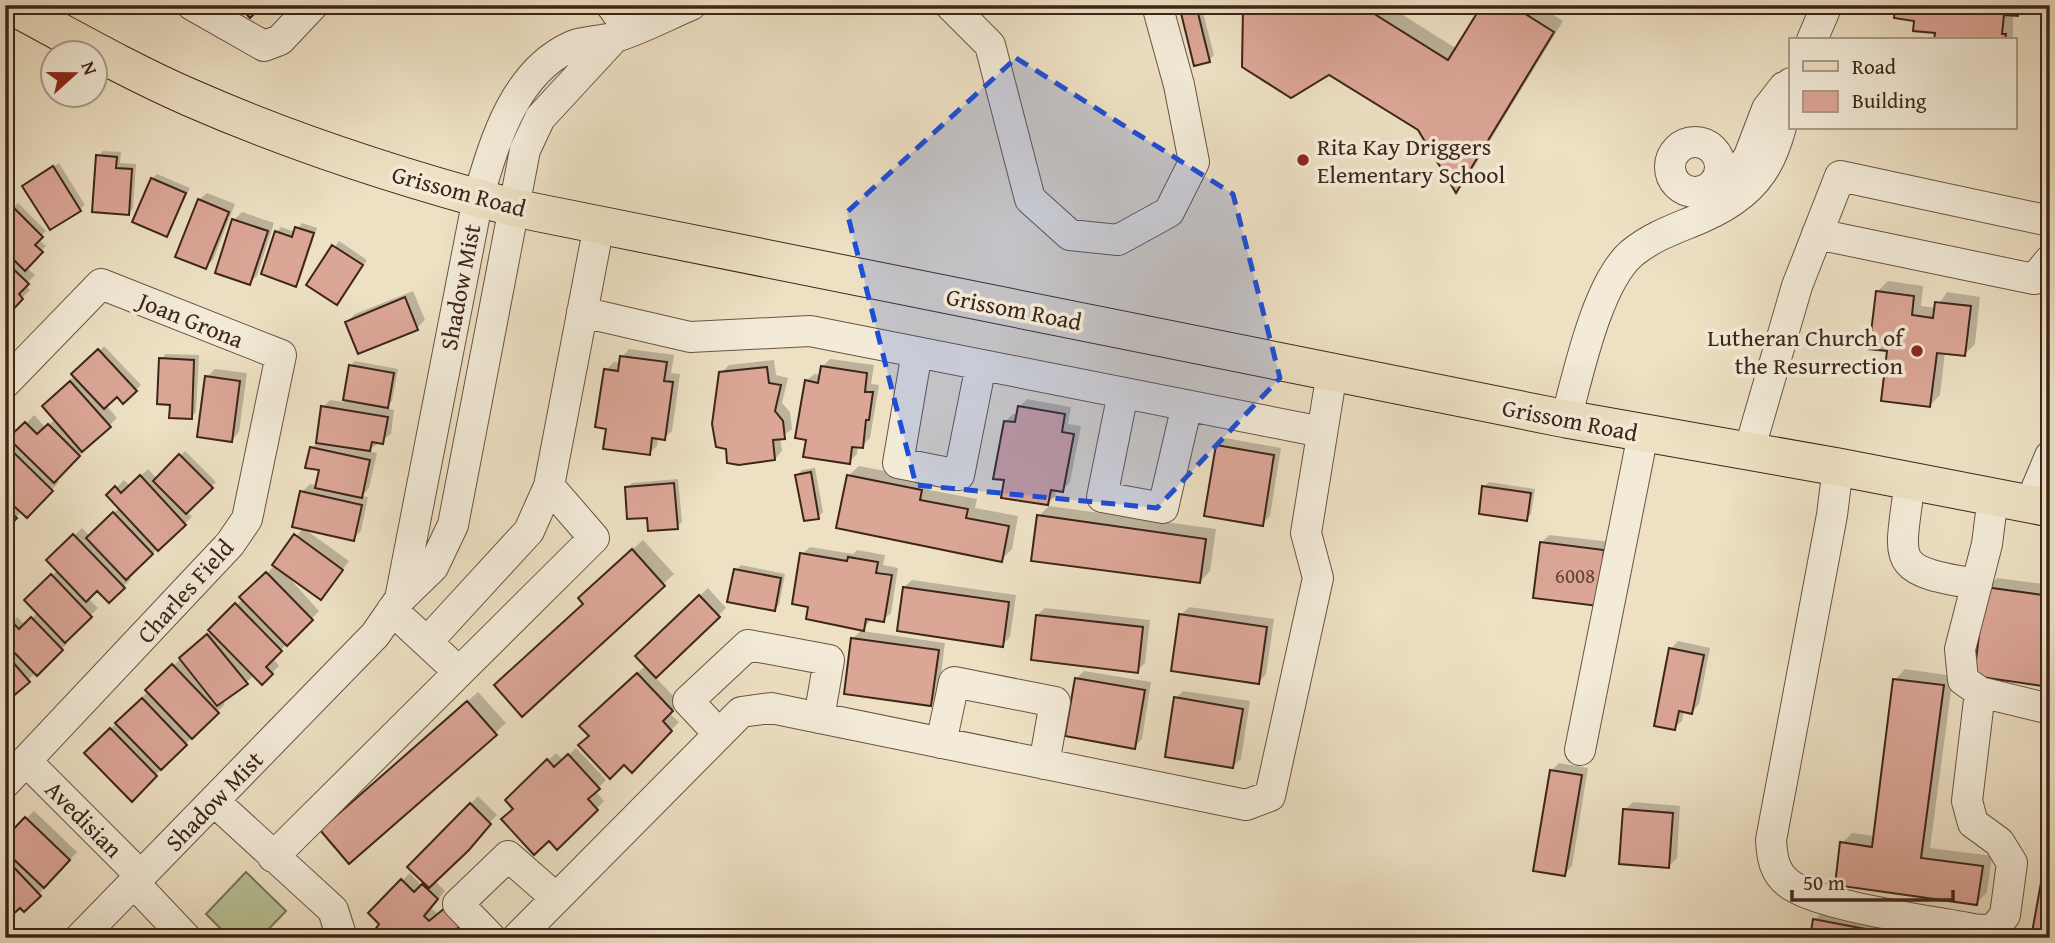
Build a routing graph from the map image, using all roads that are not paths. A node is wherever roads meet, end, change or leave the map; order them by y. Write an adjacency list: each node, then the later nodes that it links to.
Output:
1 (10, 5): 12 (main road, Grissom Road)
2 (192, 5): 3 (street)
3 (313, 5)
4 (611, 5): 9 (street)
5 (691, 5): 9 (street, Shadow Mist)
6 (950, 5): 7 (street)
7 (1157, 5)
8 (1827, 5): 10 (street)
9 (622, 34): 12 (street, Shadow Mist); 13 (street, Shadow Mist)
10 (1813, 38)
11 (1789, 83): 26 (street)
12 (478, 198): 13 (main road, Grissom Road); 37 (street, Shadow Mist)
13 (515, 208): 15 (main road, Grissom Road); 37 (street, Shadow Mist)
14 (2050, 221): 16 (street)
15 (599, 225): 18 (street); 22 (main road, Grissom Road)
16 (1817, 234): 17 (street); 29 (street)
17 (2050, 260)
18 (582, 312): 19 (street); 33 (street)
19 (917, 352): 21 (street); 21 (street)
20 (281, 355): 23 (street, Joan Grona); 46 (street, Charles Field)
21 (981, 365): 24 (street)
22 (1332, 372): 26 (main road, Grissom Road); 27 (street)
23 (5, 383)
24 (1123, 393): 25 (street); 25 (street)
25 (1187, 405): 27 (street)
26 (1566, 419): 28 (main road, Grissom Road)
27 (1322, 432): 47 (street)
28 (1643, 434): 29 (main road, Grissom Road); 45 (street)
29 (1749, 450): 31 (main road, Grissom Road)
30 (2050, 456): 35 (street)
31 (1838, 467): 32 (main road, Grissom Road); 40 (street)
32 (1910, 480): 34 (main road, Grissom Road); 36 (street)
33 (549, 486): 38 (street); 39 (street)
34 (1993, 497): 35 (main road, Grissom Road); 36 (street)
35 (2040, 506)
36 (1977, 584): 40 (street)
37 (396, 605): 38 (street); 49 (street, Shadow Mist)
38 (428, 642): 39 (street)
39 (459, 672): 50 (street)
40 (1980, 692): 41 (street)
41 (2050, 709)
42 (819, 718): 43 (street); 43 (street); 44 (street)
43 (719, 734): 52 (street)
44 (941, 743): 47 (street); 47 (street)
45 (1580, 750)
46 (27, 762): 48 (street, Charles Field); 51 (street, Avedisian)
47 (1044, 764)
48 (5, 783)
49 (214, 801): 50 (street); 51 (street, Shadow Mist)
50 (268, 852): 55 (street)
51 (137, 879): 53 (street, Shadow Mist); 54 (street, Avedisian)
52 (556, 898): 56 (street); 57 (street)
53 (80, 938)
54 (186, 938)
55 (342, 938)
56 (491, 938)
57 (517, 938)

